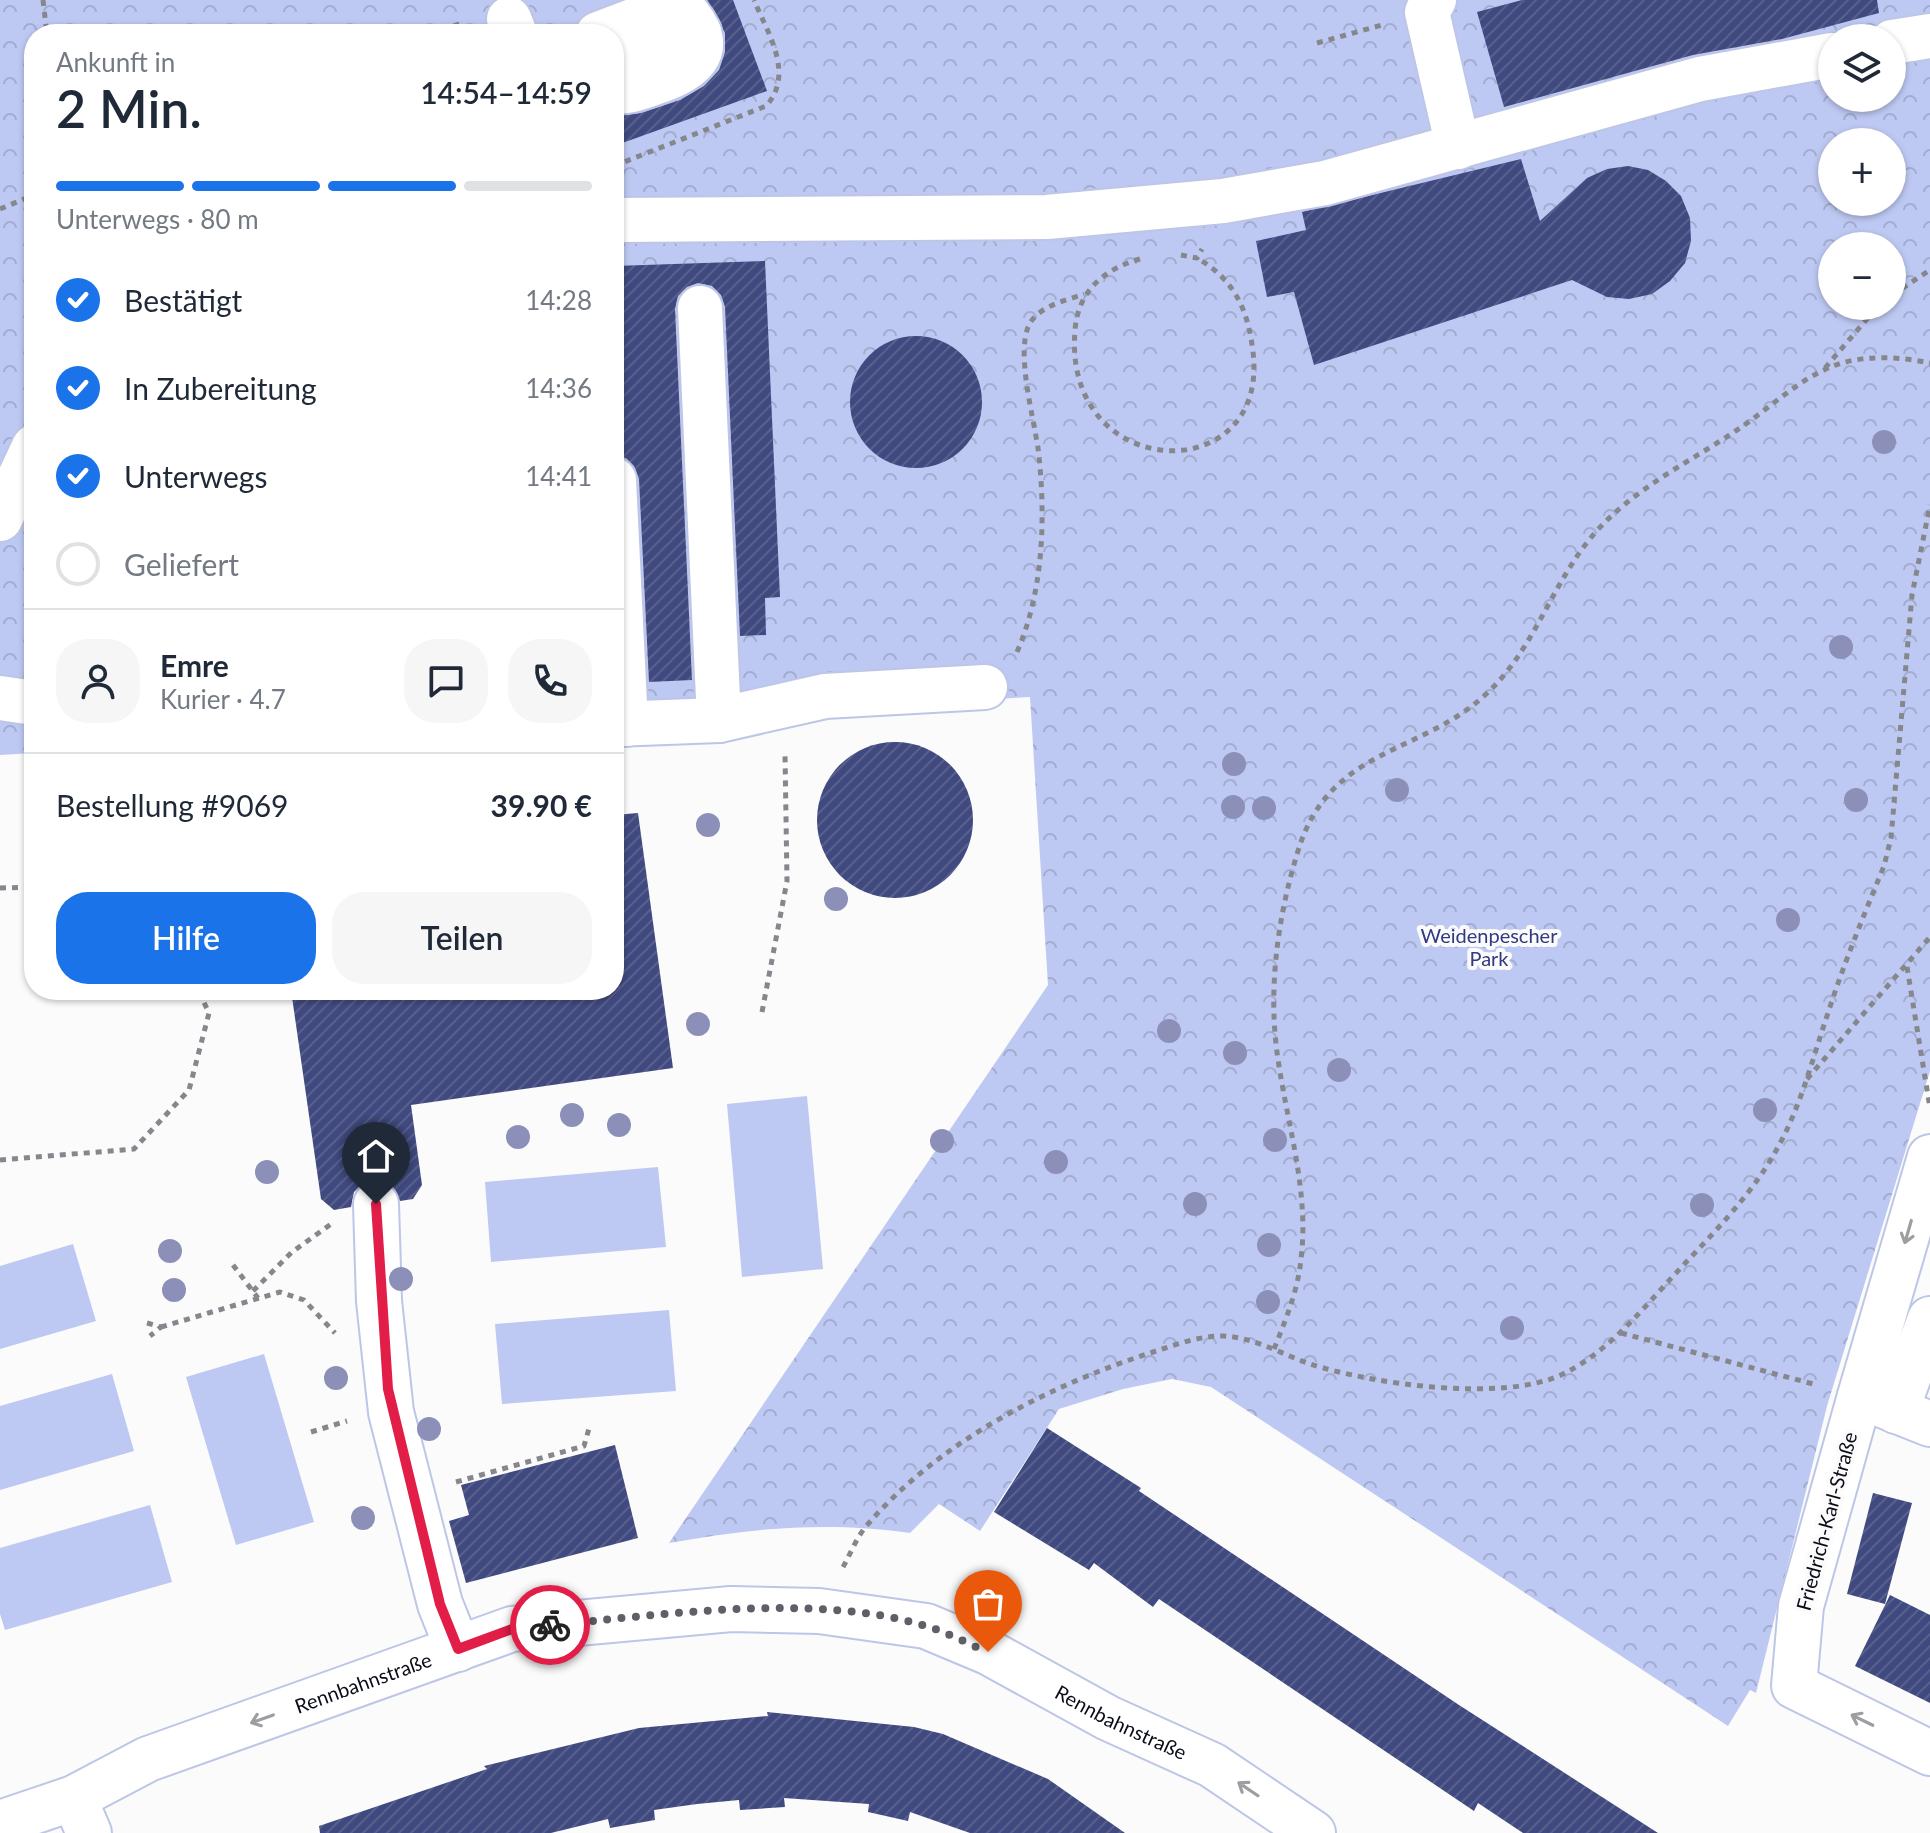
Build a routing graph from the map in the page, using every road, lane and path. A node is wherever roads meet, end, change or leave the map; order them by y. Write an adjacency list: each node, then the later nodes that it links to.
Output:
1 (43, 0): 3 (path)
2 (1431, 6): 6 (path); 10 (street)
3 (46, 24)
4 (624, 24): 5 (street)
5 (699, 32): 7 (street); 9 (street)
6 (1317, 43)
7 (624, 58)
8 (1818, 58): 10 (street)
9 (624, 91)
10 (1458, 147): 12 (street)
11 (24, 199): 13 (path)
12 (1223, 201): 14 (street); 17 (path)
13 (0, 209)
14 (624, 220)
15 (1177, 254): 17 (path)
16 (1151, 256): 20 (path)
17 (1197, 258): 20 (path)
18 (1930, 270): 19 (path)
19 (1906, 286)
20 (1085, 293): 28 (path)
21 (700, 308): 32 (street)
22 (1866, 320): 24 (path)
23 (1930, 363): 24 (path)
24 (1825, 369): 53 (path)
25 (24, 468): 27 (street)
26 (1930, 505): 40 (path)
27 (0, 519)
28 (985, 687): 31 (street)
29 (0, 698): 30 (street)
30 (24, 702)
31 (784, 705): 32 (street); 39 (path)
32 (719, 720): 33 (street)
33 (624, 724)
34 (24, 887): 35 (path)
35 (0, 888)
36 (1930, 937): 37 (path)
37 (1906, 966): 40 (path); 41 (path)
38 (203, 1000): 43 (path)
39 (762, 1012)
40 (1804, 1083): 51 (path)
41 (1930, 1108)
42 (1930, 1157): 55 (street, Friedrich-Karl-Straße, one-way to 55)
43 (0, 1160)
44 (376, 1209): 46 (path); 54 (street)
45 (233, 1265): 46 (path)
46 (253, 1291): 47 (path)
47 (258, 1298): 50 (path); 54 (path)
48 (1930, 1319): 55 (street)
49 (147, 1323): 50 (path)
50 (161, 1327): 52 (path)
51 (1621, 1333): 53 (path); 55 (path)
52 (150, 1336)
53 (1274, 1349): 60 (path)
54 (388, 1389): 59 (street)
55 (1895, 1410): 62 (street, Friedrich-Karl-Straße, one-way to 55)
56 (331, 1425): 58 (path)
57 (590, 1425): 59 (path)
58 (311, 1432)
59 (413, 1494): 61 (street)
60 (819, 1611): 61 (street, Rennbahnstraße); 65 (street, Rennbahnstraße, one-way to 60)
61 (458, 1649): 63 (street, Rennbahnstraße, one-way to 63)
62 (1930, 1753)
63 (81, 1815): 64 (street, Rennbahnstraße)
64 (0, 1823)
65 (1313, 1833)

